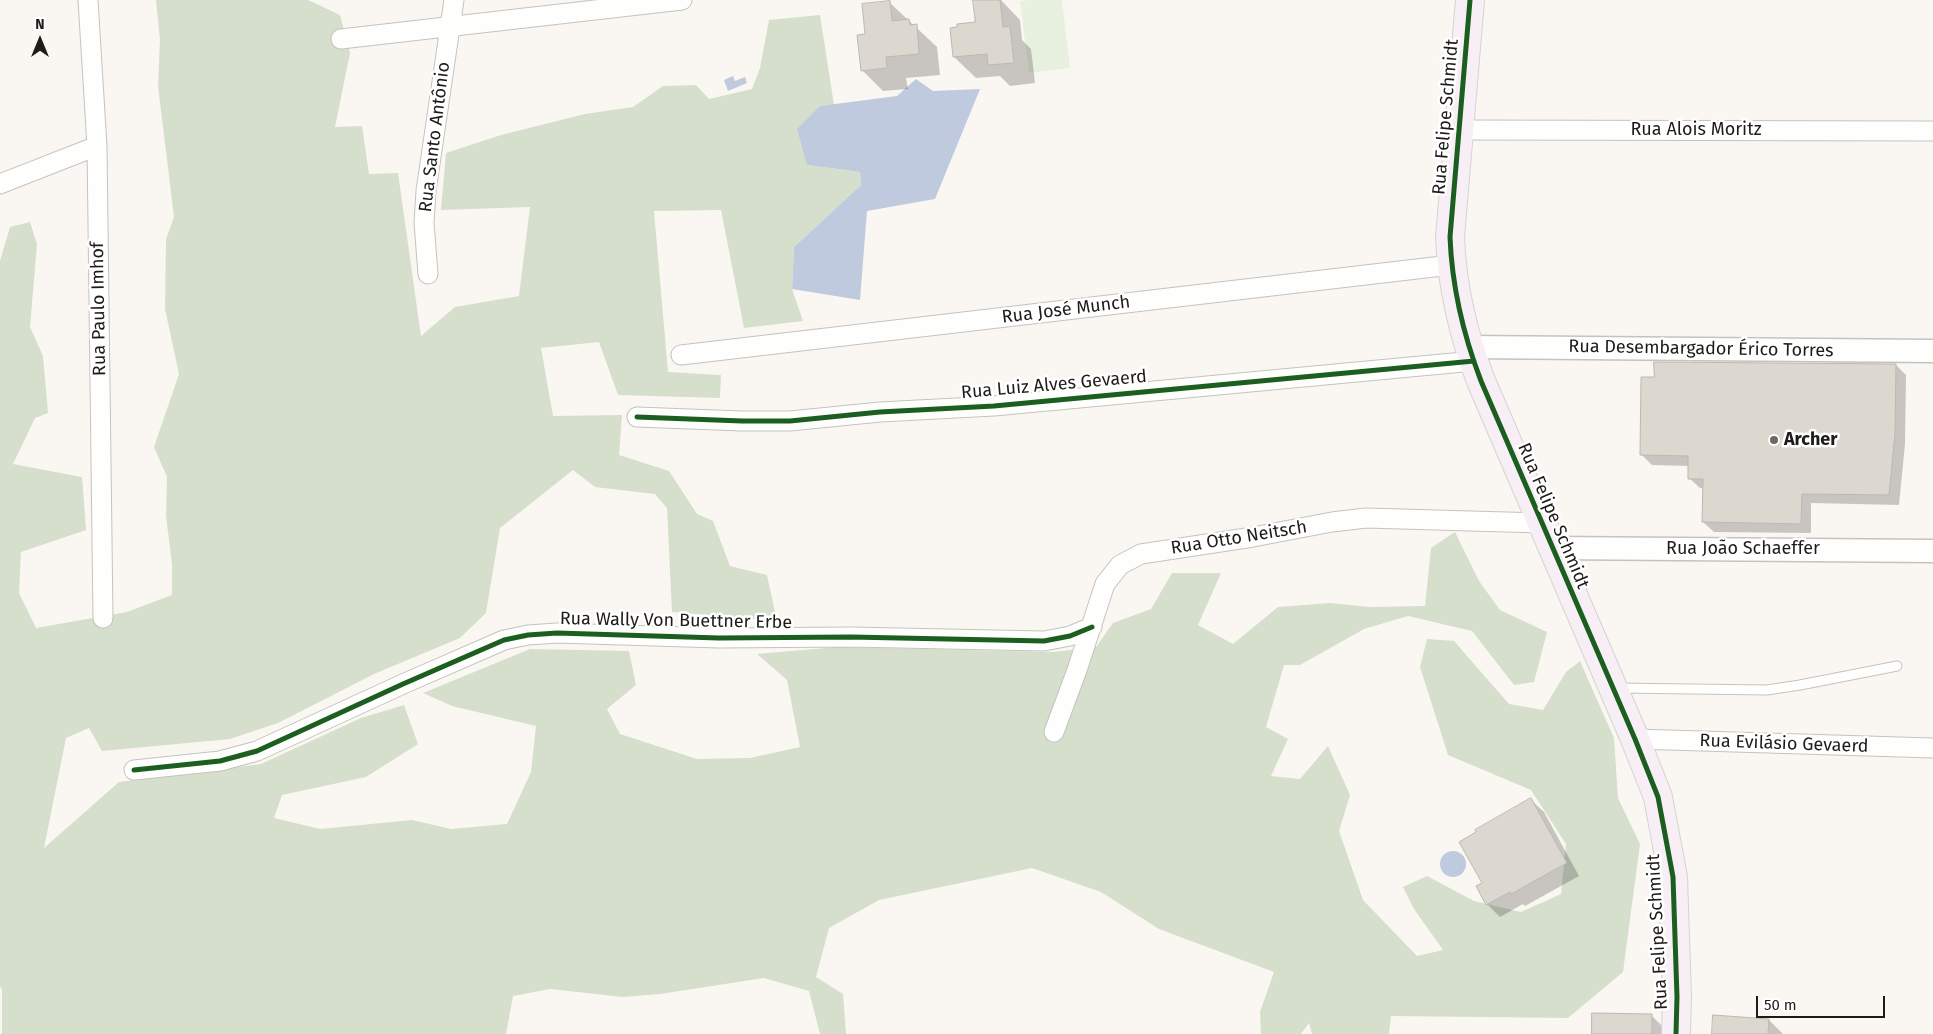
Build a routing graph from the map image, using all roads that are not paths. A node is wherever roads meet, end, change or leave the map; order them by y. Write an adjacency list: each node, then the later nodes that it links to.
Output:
1 (88, 0): 9 (street, Rua Paulo Imhof)
2 (454, 0): 5 (street, Rua Santo Antônio)
3 (682, 0): 5 (street)
4 (1470, 0): 7 (main road, Rua Felipe Schmidt)
5 (450, 27): 6 (street); 12 (street, Rua Santo Antônio)
6 (341, 39)
7 (1459, 130): 8 (street, Rua Alois Moritz); 11 (main road, Rua Felipe Schmidt)
8 (1933, 131)
9 (97, 146): 10 (street); 20 (street, Rua Paulo Imhof)
10 (0, 184)
11 (1451, 265): 14 (main road, Rua Felipe Schmidt); 15 (street, Rua José Munch)
12 (428, 274)
13 (1933, 351): 14 (street, Rua Desembargador Érico Torres)
14 (1471, 354): 16 (street, Rua Luiz Alves Gevaerd); 17 (main road, Rua Felipe Schmidt)
15 (681, 355)
16 (637, 416)
17 (1541, 523): 18 (main road, Rua Felipe Schmidt); 21 (street, Rua Otto Neitsch)
18 (1552, 548): 19 (street, Rua João Schaeffer); 23 (main road, Rua Felipe Schmidt)
19 (1933, 551)
20 (103, 618)
21 (1092, 626): 24 (street, Rua Otto Neitsch); 27 (street, Rua Wally Von Buettner Erbe)
22 (1897, 666): 23 (lane)
23 (1614, 688): 25 (main road, Rua Felipe Schmidt)
24 (1054, 732)
25 (1635, 739): 26 (street, Rua Evilásio Gevaerd); 28 (main road, Rua Felipe Schmidt)
26 (1933, 748)
27 (134, 770)
28 (1676, 1034)

